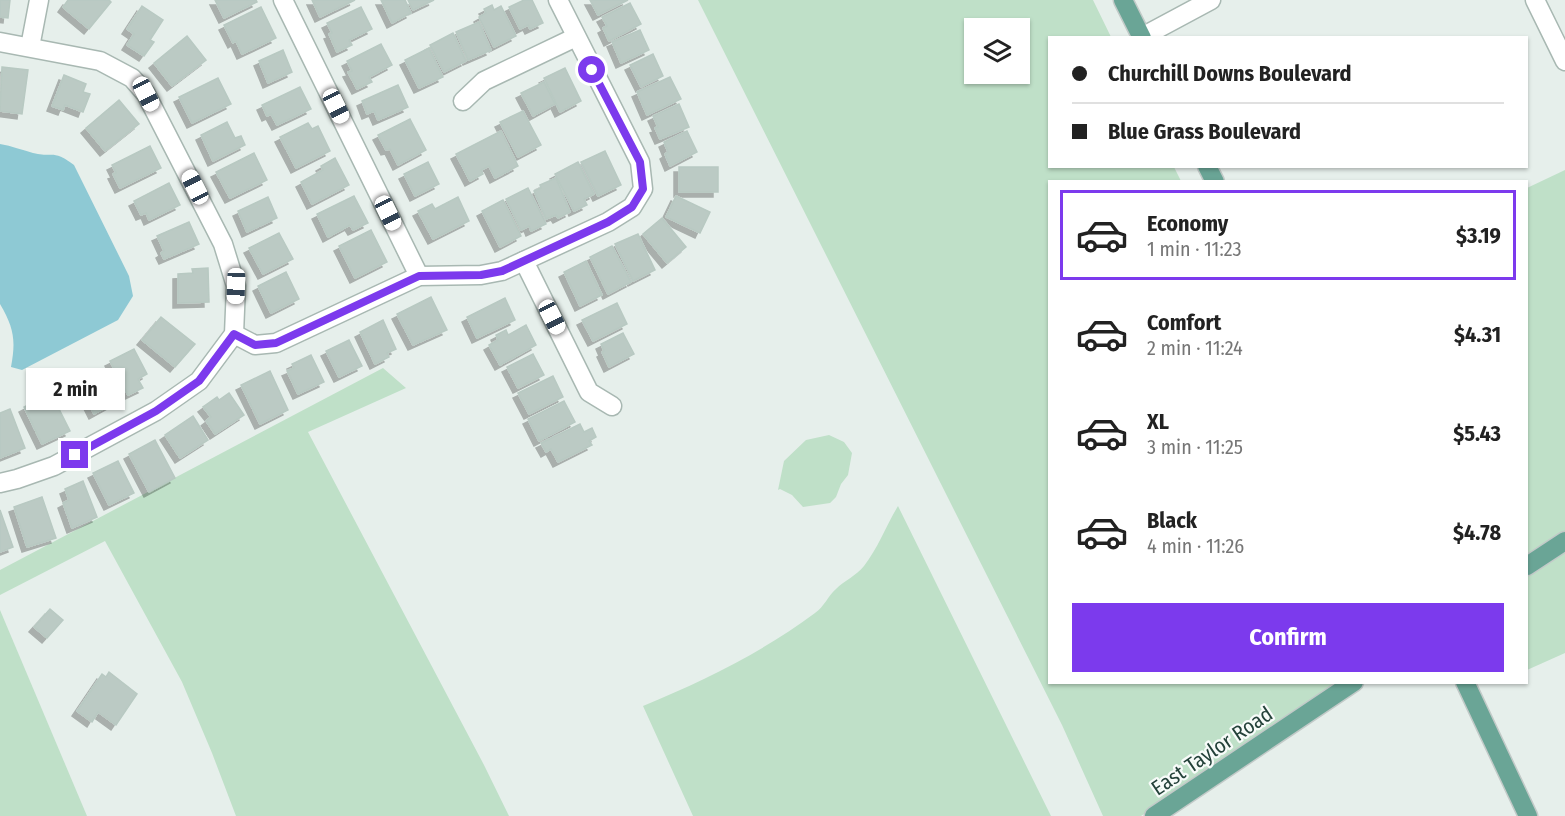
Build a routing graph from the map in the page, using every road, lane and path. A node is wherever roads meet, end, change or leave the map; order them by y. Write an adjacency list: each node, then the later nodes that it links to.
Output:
1 (39, 0): 11 (street)
2 (283, 0): 15 (street)
3 (558, 0): 9 (street)
4 (1124, 0): 7 (main road)
5 (1211, 0): 8 (street)
6 (1535, 0): 12 (street)
7 (1142, 36)
8 (1144, 36)
9 (576, 38): 13 (street); 14 (street)
10 (0, 42): 11 (street)
11 (30, 47): 16 (street)
12 (1565, 61)
13 (463, 102)
14 (524, 261): 15 (street); 17 (street)
15 (419, 276): 16 (street)
16 (234, 334): 18 (street)
17 (612, 406)
18 (0, 483)
19 (1565, 541): 20 (main road)
20 (1528, 565)
21 (1351, 684): 23 (main road, East Taylor Road)
22 (1466, 684): 24 (main road)
23 (1154, 816)
24 (1528, 816)

